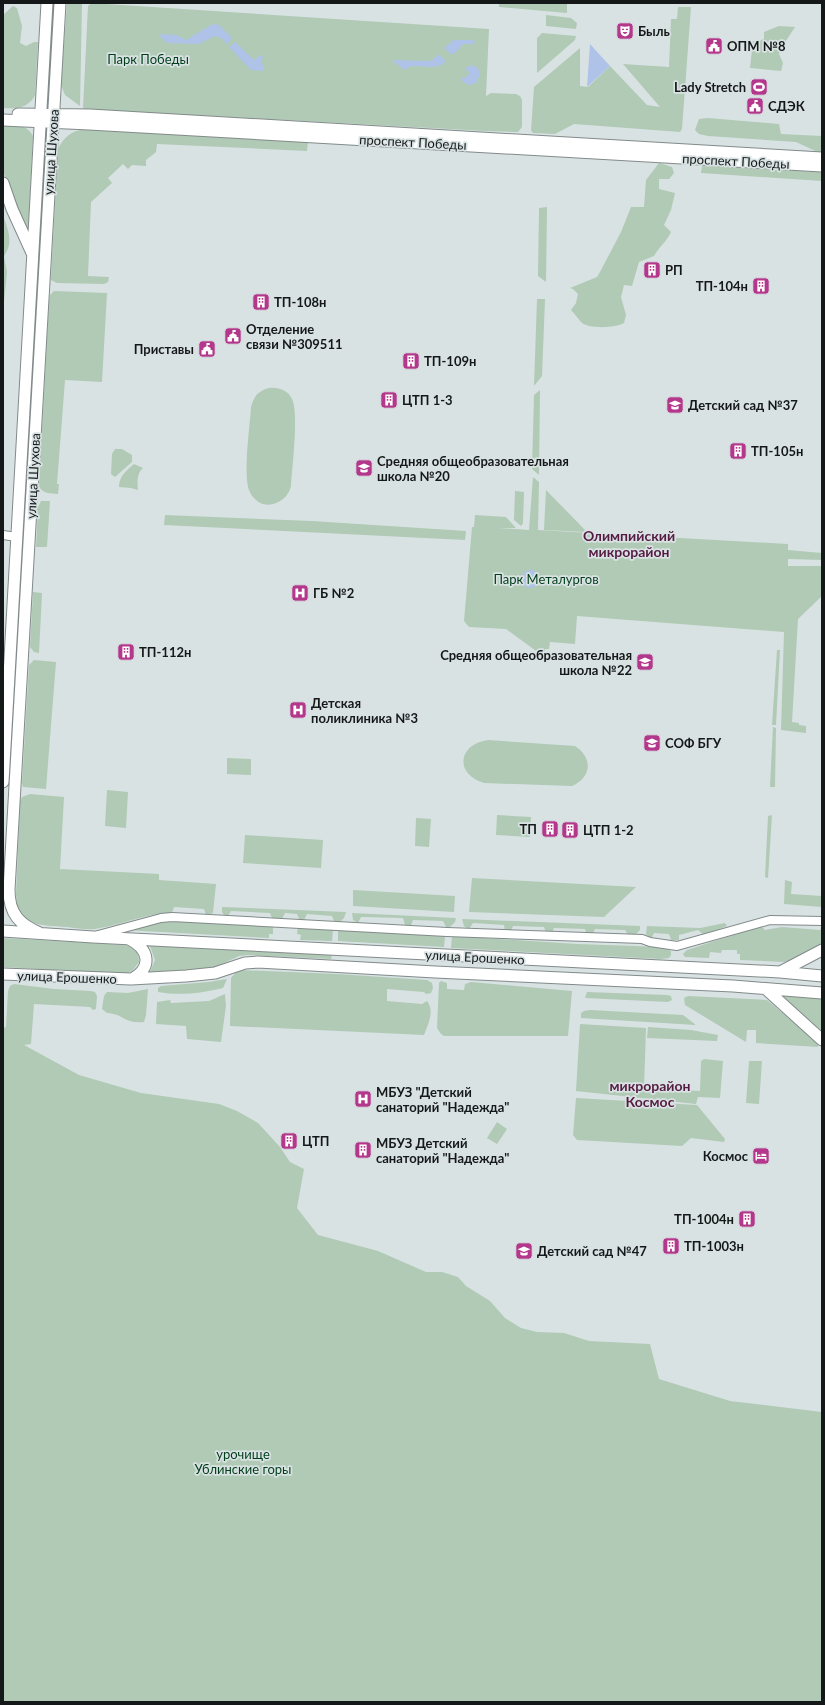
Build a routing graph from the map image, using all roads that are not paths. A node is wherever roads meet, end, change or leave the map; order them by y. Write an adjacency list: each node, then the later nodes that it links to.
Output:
1 (47, 3): 4 (main road, улица Шухова)
2 (60, 3): 5 (main road, улица Шухова)
3 (3, 113): 4 (main road, проспект Победы)
4 (41, 118): 5 (main road, проспект Победы); 6 (main road, проспект Победы); 10 (main road, улица Шухова)
5 (53, 118): 7 (main road, проспект Победы); 8 (main road, проспект Победы); 11 (main road, улица Шухова)
6 (3, 120)
7 (822, 158)
8 (822, 166)
9 (3, 183): 10 (main road)
10 (32, 256): 11 (main road); 12 (main road, улица Шухова)
11 (44, 260): 13 (main road, улица Шухова)
12 (30, 285): 13 (main road); 14 (main road, улица Шухова)
13 (43, 286): 15 (main road, улица Шухова)
14 (20, 494): 15 (main road); 17 (main road, улица Шухова)
15 (32, 496): 18 (main road, улица Шухова)
16 (3, 535): 17 (street)
17 (17, 536): 18 (main road); 19 (main road, улица Шухова)
18 (29, 538): 23 (main road, улица Шухова)
19 (5, 709): 20 (main road, улица Шухова)
20 (3, 782)
21 (822, 921): 24 (street, улица Ерошенко)
22 (3, 931): 23 (main road, улица Ерошенко)
23 (40, 933): 24 (main road, улица Ерошенко)
24 (93, 937): 25 (main road, улица Ерошенко)
25 (128, 939): 27 (main road, улица Ерошенко); 31 (main road, улица Ерошенко)
26 (822, 950): 28 (main road)
27 (769, 972): 28 (main road, улица Ерошенко); 32 (main road)
28 (780, 972): 30 (main road, улица Ерошенко)
29 (3, 974): 31 (main road, улица Ерошенко)
30 (822, 976)
31 (131, 979): 32 (main road, улица Ерошенко)
32 (767, 990): 33 (main road, улица Ерошенко); 34 (main road)
33 (822, 993)
34 (822, 1040)

